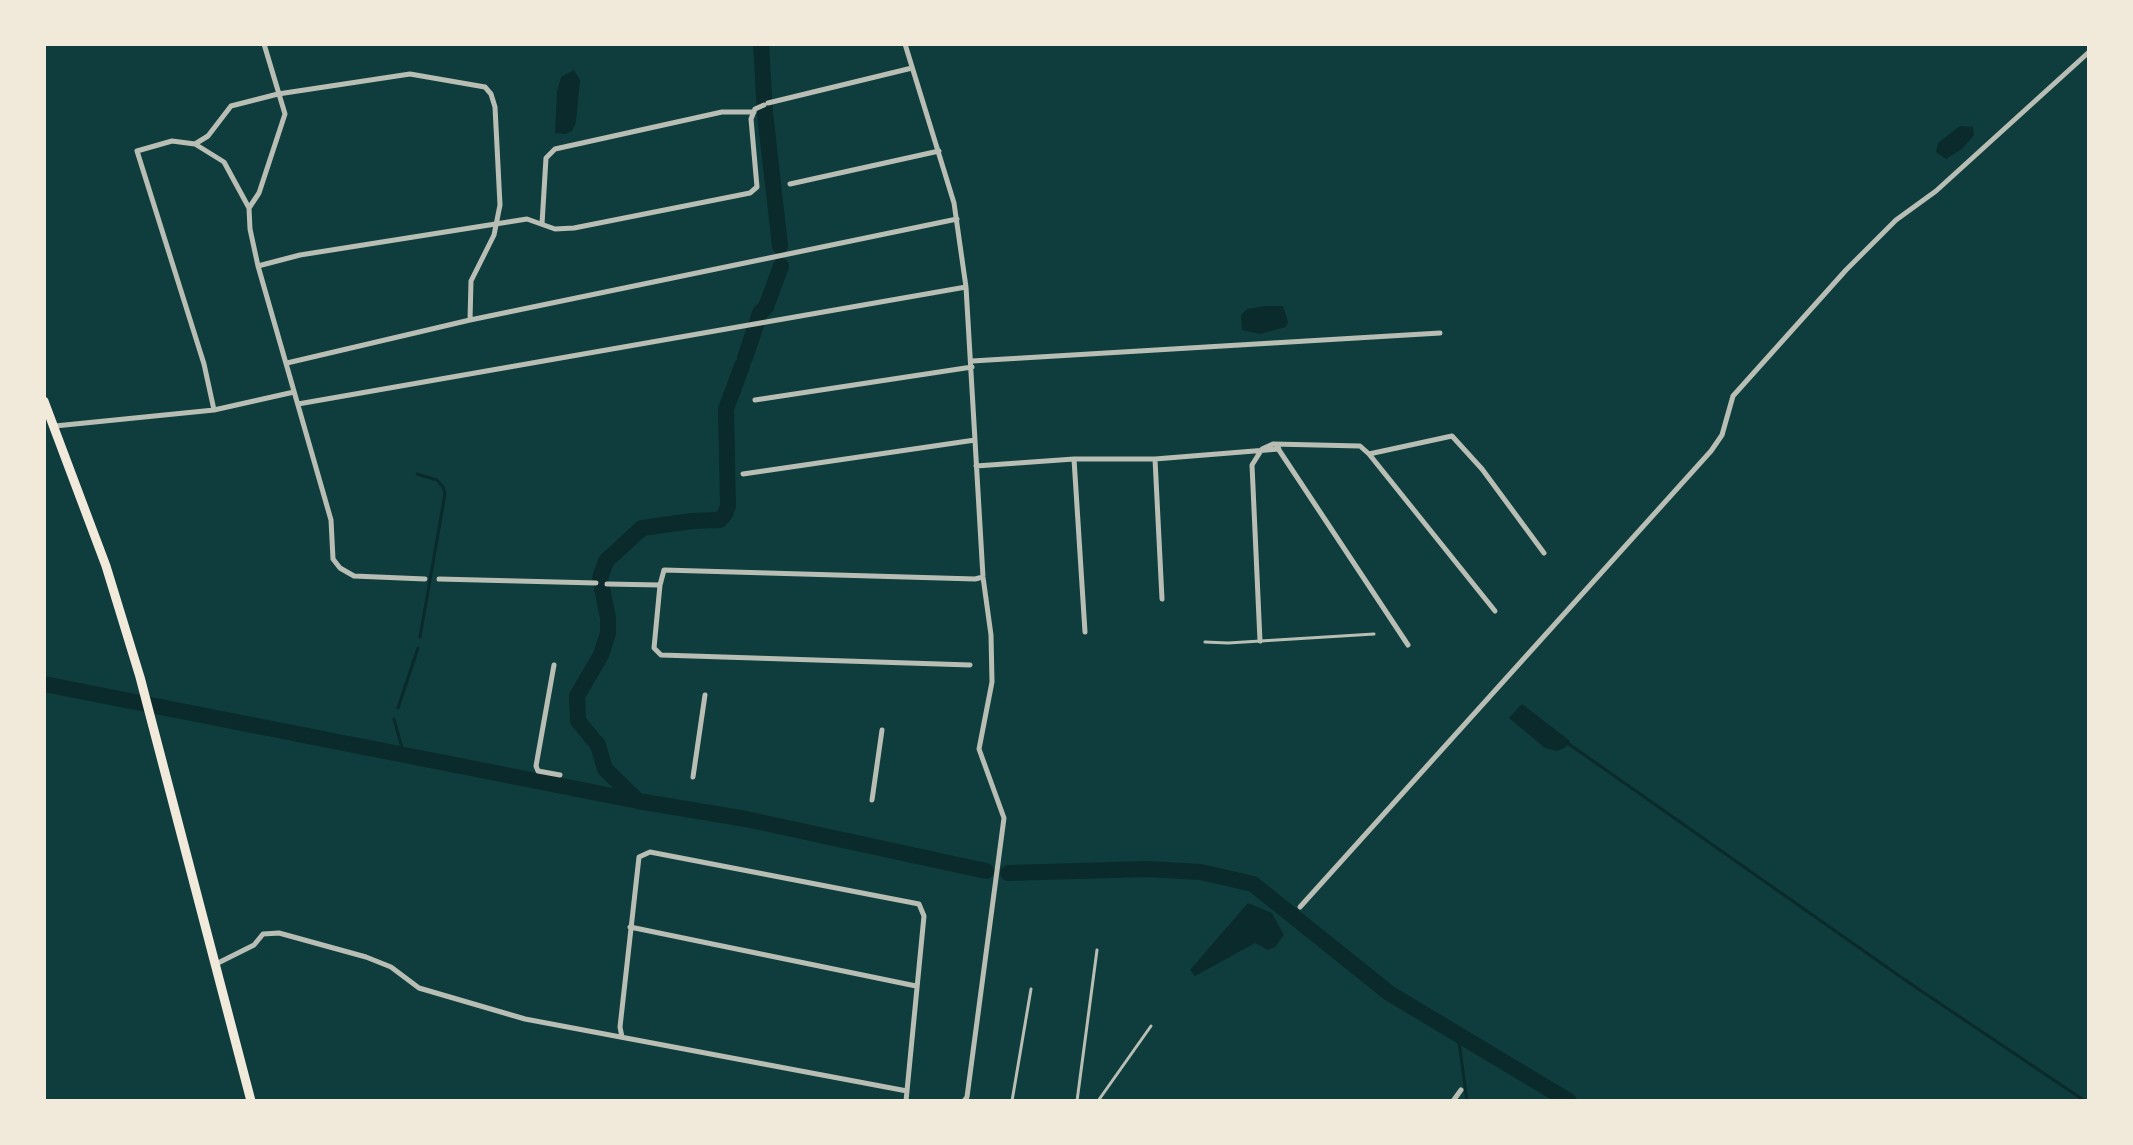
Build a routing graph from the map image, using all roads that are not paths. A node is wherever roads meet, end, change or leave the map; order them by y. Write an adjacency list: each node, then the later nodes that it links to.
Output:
1 (264, 44): 5 (street)
2 (905, 44): 4 (street)
3 (2089, 52): 56 (street)
4 (912, 68): 6 (street); 8 (street)
5 (278, 94): 7 (street); 10 (street); 12 (street)
6 (754, 112): 13 (street); 13 (street)
7 (195, 144): 10 (street); 24 (street)
8 (939, 151): 9 (street); 11 (street)
9 (790, 184)
10 (249, 208): 14 (street)
11 (957, 219): 15 (street); 16 (street)
12 (498, 223): 13 (street); 14 (street); 16 (street)
13 (542, 224)
14 (258, 266): 18 (street)
15 (966, 287): 19 (street); 23 (street)
16 (470, 320): 18 (street)
17 (1440, 333): 19 (street)
18 (287, 363): 20 (street)
19 (972, 364): 21 (street); 26 (street)
20 (294, 392): 23 (street); 24 (street)
21 (755, 400)
22 (44, 401): 25 (highway)
23 (298, 404): 37 (street)
24 (214, 410): 25 (street)
25 (55, 426): 59 (highway)
26 (975, 440): 33 (street); 34 (street)
27 (1273, 444): 28 (street); 29 (street); 30 (street)
28 (1262, 449): 29 (street); 32 (street); 46 (street)
29 (1279, 449): 48 (street)
30 (1369, 454): 35 (street); 43 (street)
31 (1074, 459): 32 (street); 33 (street); 44 (street)
32 (1155, 459): 42 (street)
33 (976, 466): 36 (street)
34 (743, 474)
35 (1544, 553)
36 (983, 577): 41 (street); 68 (street)
37 (425, 579)
38 (439, 579): 39 (street)
39 (596, 583)
40 (607, 584): 41 (street)
41 (660, 585): 50 (street)
42 (1162, 599)
43 (1495, 611)
44 (1085, 632)
45 (1374, 634): 46 (lane)
46 (1260, 641): 47 (lane)
47 (1205, 642)
48 (1408, 645)
49 (554, 665): 53 (street)
50 (970, 665)
51 (705, 695): 54 (street)
52 (882, 730): 55 (street)
53 (560, 775)
54 (693, 777)
55 (872, 800)
56 (1300, 907)
57 (630, 927): 60 (street); 60 (street); 63 (street)
58 (1097, 950): 70 (lane)
59 (216, 964): 63 (street); 66 (highway)
60 (916, 986): 65 (street)
61 (1031, 989): 69 (lane)
62 (1151, 1026): 71 (lane)
63 (622, 1037): 65 (street)
64 (1461, 1090): 72 (street)
65 (907, 1091): 67 (street)
66 (251, 1101)
67 (906, 1101)
68 (964, 1101)
69 (1012, 1101)
70 (1077, 1101)
71 (1098, 1101)
72 (1453, 1101)

